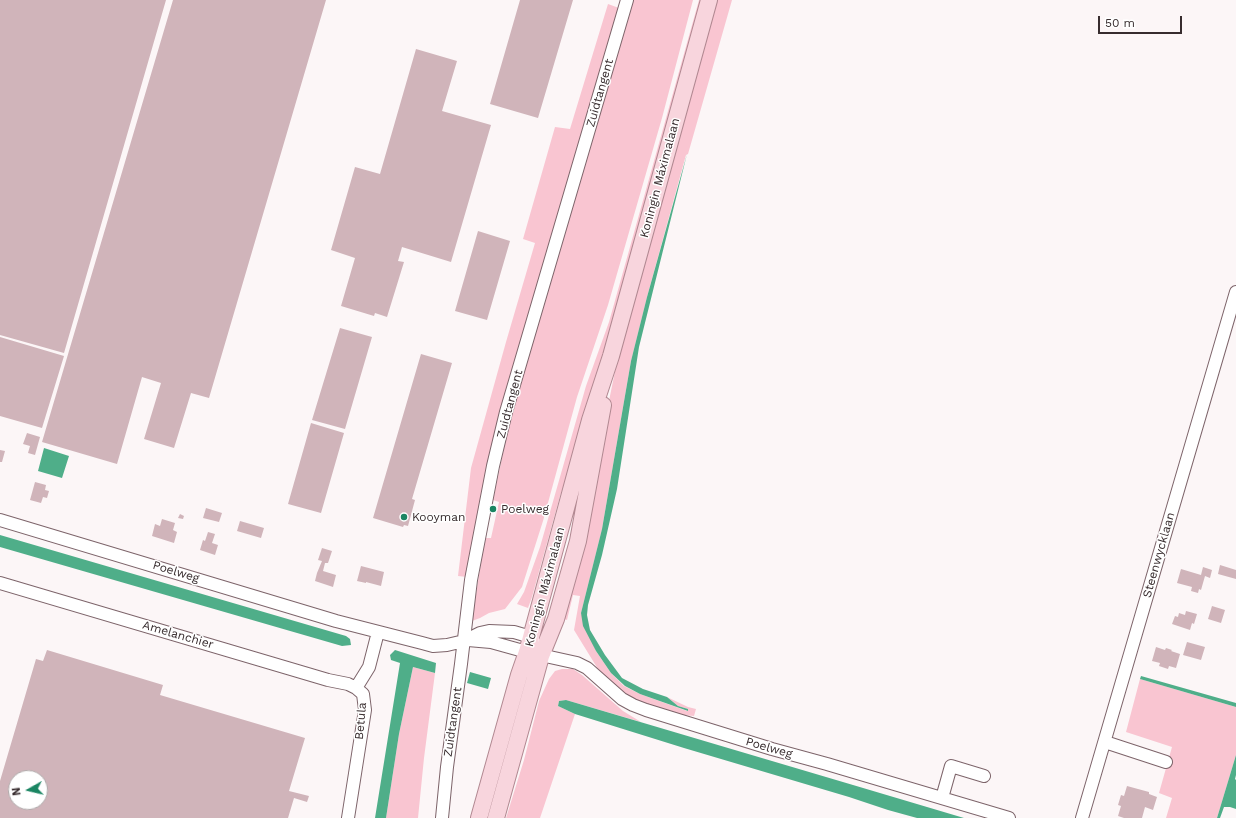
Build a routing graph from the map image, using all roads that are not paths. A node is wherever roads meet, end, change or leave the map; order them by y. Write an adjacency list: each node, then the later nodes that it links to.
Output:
1 (627, 0): 9 (street, Zuidtangent)
2 (709, 0): 4 (main road, Koningin Máximalaan)
3 (1236, 292): 12 (street, Steenwycklaan)
4 (611, 356): 8 (main road, Koningin Máximalaan); 10 (main road, Koningin Máximalaan)
5 (0, 520): 7 (street, Poelweg)
6 (0, 584): 11 (street, Amelanchier)
7 (378, 632): 9 (street, Poelweg); 11 (street, Betula)
8 (532, 636): 9 (street, Poelweg); 10 (main road, Koningin Máximalaan)
9 (466, 641): 10 (street, Poelweg); 17 (street, Zuidtangent)
10 (534, 654): 15 (street, Poelweg); 18 (main road, Koningin Máximalaan); 19 (main road, Koningin Máximalaan)
11 (356, 688): 16 (street, Betula)
12 (1105, 742): 13 (street); 21 (street, Steenwycklaan)
13 (1166, 762)
14 (984, 776): 15 (street)
15 (942, 798): 20 (street, Poelweg)
16 (348, 818)
17 (442, 818)
18 (479, 818)
19 (496, 818)
20 (1009, 818)
21 (1082, 818)

